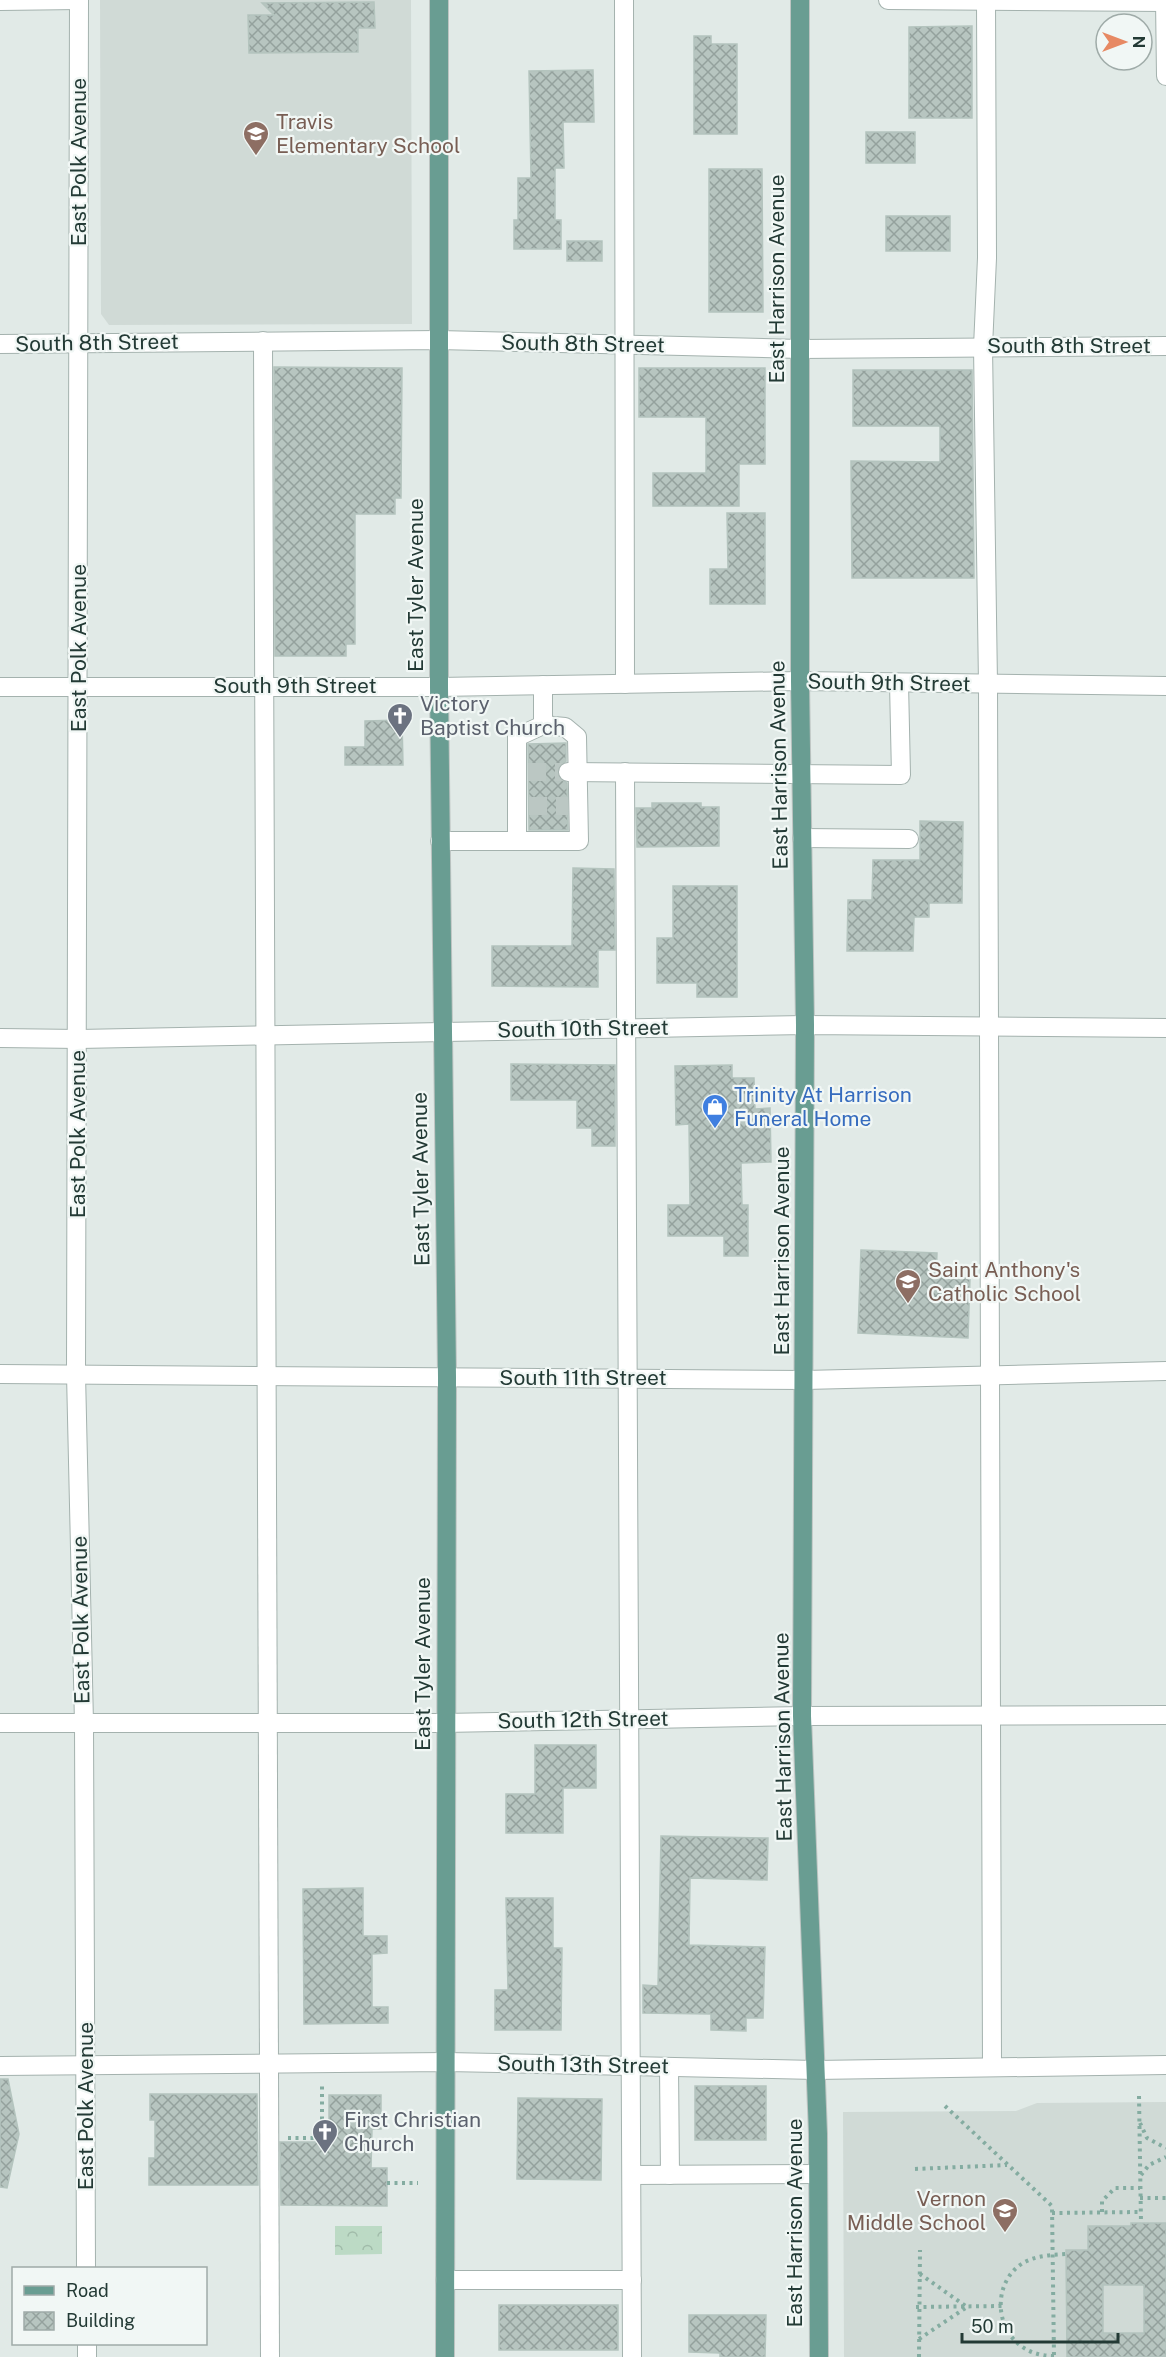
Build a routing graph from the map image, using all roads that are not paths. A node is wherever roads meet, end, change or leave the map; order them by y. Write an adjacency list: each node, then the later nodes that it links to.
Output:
1 (79, 0): 7 (street); 12 (street, East Polk Avenue)
2 (439, 0): 10 (main road, East Tyler Avenue)
3 (624, 0): 14 (street)
4 (800, 0): 17 (main road, East Harrison Avenue)
5 (888, 0): 6 (street)
6 (986, 0): 8 (street); 16 (street)
7 (0, 1)
8 (1166, 2): 9 (street)
9 (1166, 76)
10 (439, 340): 11 (street, South 8th Street); 14 (street, South 8th Street); 27 (main road, East Tyler Avenue)
11 (263, 341): 12 (street, South 8th Street); 23 (street)
12 (79, 343): 13 (street, South 8th Street); 26 (street, East Polk Avenue)
13 (0, 344)
14 (623, 345): 17 (street, South 8th Street); 20 (street)
15 (1166, 346): 16 (street, South 8th Street)
16 (983, 347): 17 (street, South 8th Street); 21 (street)
17 (800, 349): 18 (main road, East Harrison Avenue)
18 (800, 681): 19 (street, South 9th Street); 20 (street, South 9th Street); 31 (main road, East Harrison Avenue)
19 (899, 683): 21 (street, South 9th Street); 31 (street)
20 (625, 684): 22 (street, South 9th Street)
21 (987, 684): 24 (street, South 9th Street); 37 (street)
22 (543, 685): 27 (street, South 9th Street); 28 (street)
23 (264, 686): 26 (street, South 9th Street); 27 (street, South 9th Street); 41 (street)
24 (1166, 686)
25 (0, 687): 26 (street, South 9th Street)
26 (79, 687): 43 (street, East Polk Avenue)
27 (439, 687): 34 (main road, East Tyler Avenue)
28 (543, 725): 29 (street); 35 (street)
29 (573, 772): 30 (street); 35 (street)
30 (626, 772): 31 (street); 38 (street)
31 (801, 773): 32 (main road, East Harrison Avenue)
32 (802, 838): 33 (street); 36 (main road, East Harrison Avenue)
33 (909, 838)
34 (440, 841): 35 (street); 40 (main road, East Tyler Avenue)
35 (517, 841)
36 (805, 1025): 37 (street, South 10th Street); 38 (street, South 10th Street); 51 (main road, East Harrison Avenue)
37 (988, 1027): 39 (street, South 10th Street); 48 (street)
38 (627, 1028): 40 (street, South 10th Street); 50 (street)
39 (1166, 1028)
40 (442, 1031): 41 (street, South 10th Street); 49 (main road, East Tyler Avenue)
41 (264, 1035): 43 (street, South 10th Street); 47 (street)
42 (0, 1038): 43 (street, South 10th Street)
43 (79, 1039): 46 (street, East Polk Avenue)
44 (1166, 1371): 48 (street, South 11th Street)
45 (0, 1374): 46 (street, South 11th Street)
46 (76, 1374): 47 (street, South 11th Street); 57 (street, East Polk Avenue)
47 (267, 1376): 49 (street, South 11th Street); 58 (street)
48 (989, 1376): 51 (street, South 11th Street); 52 (street)
49 (447, 1377): 50 (street, South 11th Street); 59 (main road, East Tyler Avenue)
50 (629, 1378): 51 (street, South 11th Street); 55 (street)
51 (805, 1380): 54 (main road, East Harrison Avenue)
52 (989, 1715): 53 (street, South 12th Street); 54 (street, South 12th Street); 67 (street)
53 (1166, 1715)
54 (802, 1716): 55 (street, South 12th Street); 68 (main road, East Harrison Avenue)
55 (629, 1719): 59 (street, South 12th Street); 65 (street)
56 (0, 1723): 57 (street, South 12th Street)
57 (84, 1723): 58 (street, South 12th Street); 62 (street, East Polk Avenue)
58 (269, 1723): 59 (street, South 12th Street); 61 (street)
59 (444, 1723): 60 (main road, East Tyler Avenue)
60 (447, 2062): 61 (street, South 13th Street); 65 (street, South 13th Street); 73 (main road, East Tyler Avenue)
61 (268, 2063): 62 (street, South 13th Street); 75 (street)
62 (86, 2065): 64 (street, South 13th Street); 72 (street, East Polk Avenue)
63 (1166, 2065): 67 (street, South 13th Street)
64 (0, 2066)
65 (633, 2066): 66 (street, South 13th Street); 70 (street)
66 (669, 2067): 68 (street, South 13th Street); 71 (street)
67 (992, 2067): 68 (street, South 13th Street)
68 (816, 2070): 69 (main road, East Harrison Avenue)
69 (818, 2174): 71 (street); 78 (main road, East Harrison Avenue)
70 (632, 2175): 71 (street); 74 (street)
71 (670, 2175)
72 (86, 2267)
73 (446, 2280): 74 (street); 76 (main road, East Tyler Avenue)
74 (632, 2280): 77 (street)
75 (270, 2357)
76 (446, 2357)
77 (632, 2357)
78 (819, 2357)

